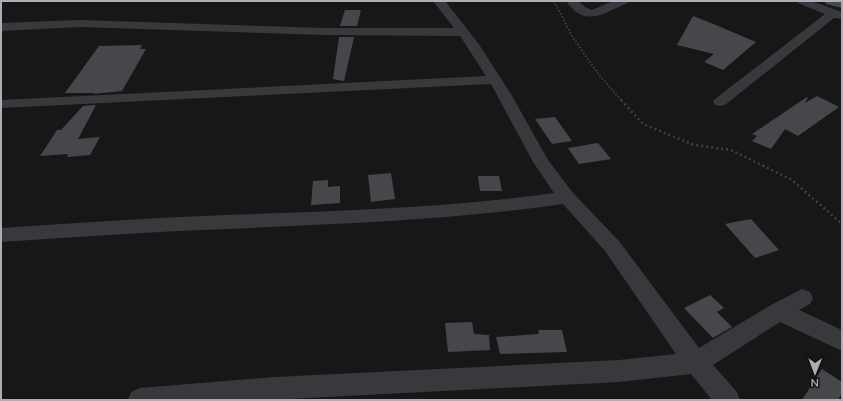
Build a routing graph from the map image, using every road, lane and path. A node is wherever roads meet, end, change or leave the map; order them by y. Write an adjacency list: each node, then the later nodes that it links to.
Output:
1 (439, 1): 8 (street)
2 (554, 1): 13 (path)
3 (572, 1): 4 (street)
4 (623, 1)
5 (802, 1): 6 (street)
6 (837, 9): 10 (street)
7 (1, 27): 8 (street)
8 (463, 32): 9 (street)
9 (494, 80): 11 (street); 12 (street)
10 (720, 102)
11 (1, 104)
12 (567, 197): 14 (street); 18 (street)
13 (842, 224)
14 (1, 235)
15 (802, 298): 16 (street)
16 (779, 311): 17 (street); 18 (street)
17 (842, 341)
18 (696, 363): 19 (street); 20 (street)
19 (140, 400)
20 (728, 400)

